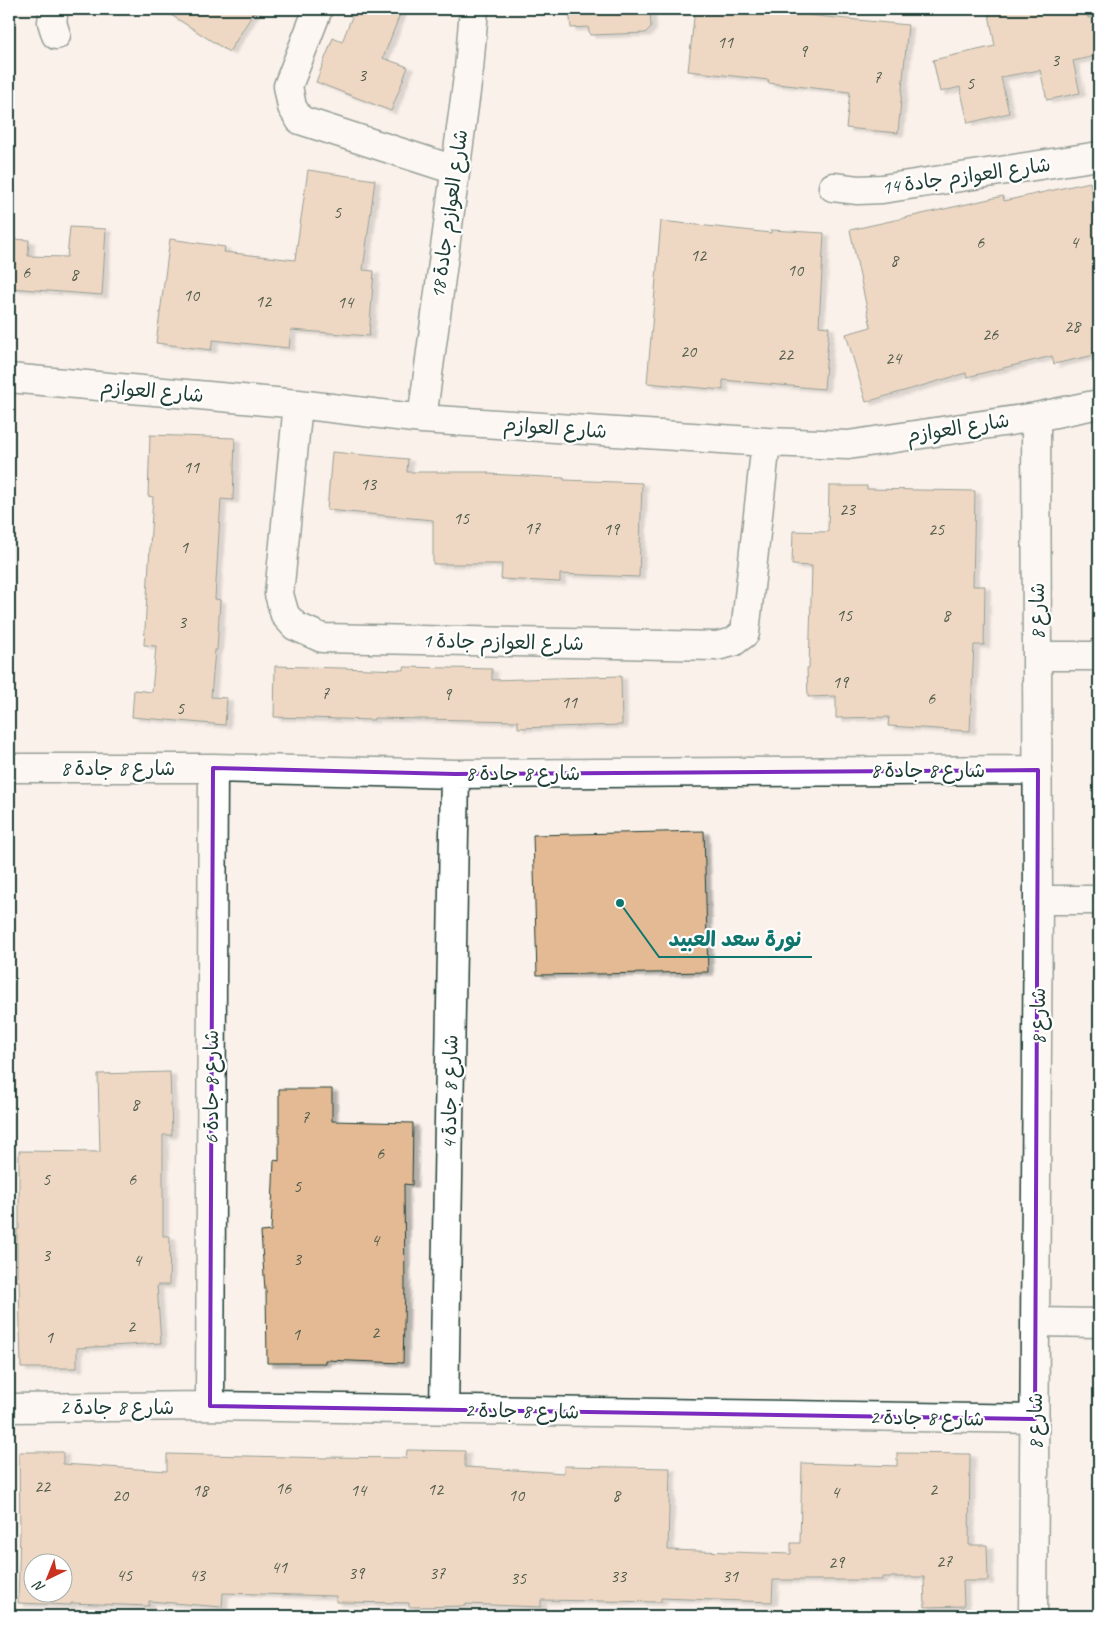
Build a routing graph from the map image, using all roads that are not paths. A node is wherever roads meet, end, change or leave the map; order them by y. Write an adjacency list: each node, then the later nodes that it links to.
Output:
1 (318, 9): 4 (street)
2 (474, 9): 4 (street, شارع العوازم جادة 18)
3 (1099, 156): 5 (street, شارع العوازم جادة 14)
4 (455, 170): 10 (street, شارع العوازم جادة 18)
5 (833, 186)
6 (9, 378): 7 (street, شارع العوازم)
7 (298, 404): 10 (street, شارع العوازم); 11 (street, شارع العوازم جادة 1)
8 (1099, 404): 9 (street, شارع العوازم)
9 (1036, 417): 11 (street, شارع العوازم); 12 (street, شارع 8)
10 (422, 419): 11 (street, شارع العوازم)
11 (766, 442)
12 (1037, 656): 13 (street); 16 (street, شارع 8)
13 (1099, 656)
14 (9, 768): 15 (street, شارع 8 جادة 8)
15 (213, 768): 17 (street, شارع 8 جادة 8); 22 (street, شارع 8 جادة 6)
16 (1038, 770): 17 (street, شارع 8 جادة 8); 18 (street, شارع 8)
17 (455, 774): 24 (street, شارع 8 جادة 4)
18 (1038, 900): 19 (street); 20 (street, شارع 8)
19 (1099, 900)
20 (1035, 1322): 21 (street); 25 (street, شارع 8)
21 (1099, 1323)
22 (210, 1406): 23 (street, شارع 8 جادة 2); 24 (street, شارع 8 جادة 2)
23 (9, 1408)
24 (444, 1410): 25 (street, شارع 8 جادة 2)
25 (1035, 1419): 26 (street, شارع 8)
26 (1033, 1616)

